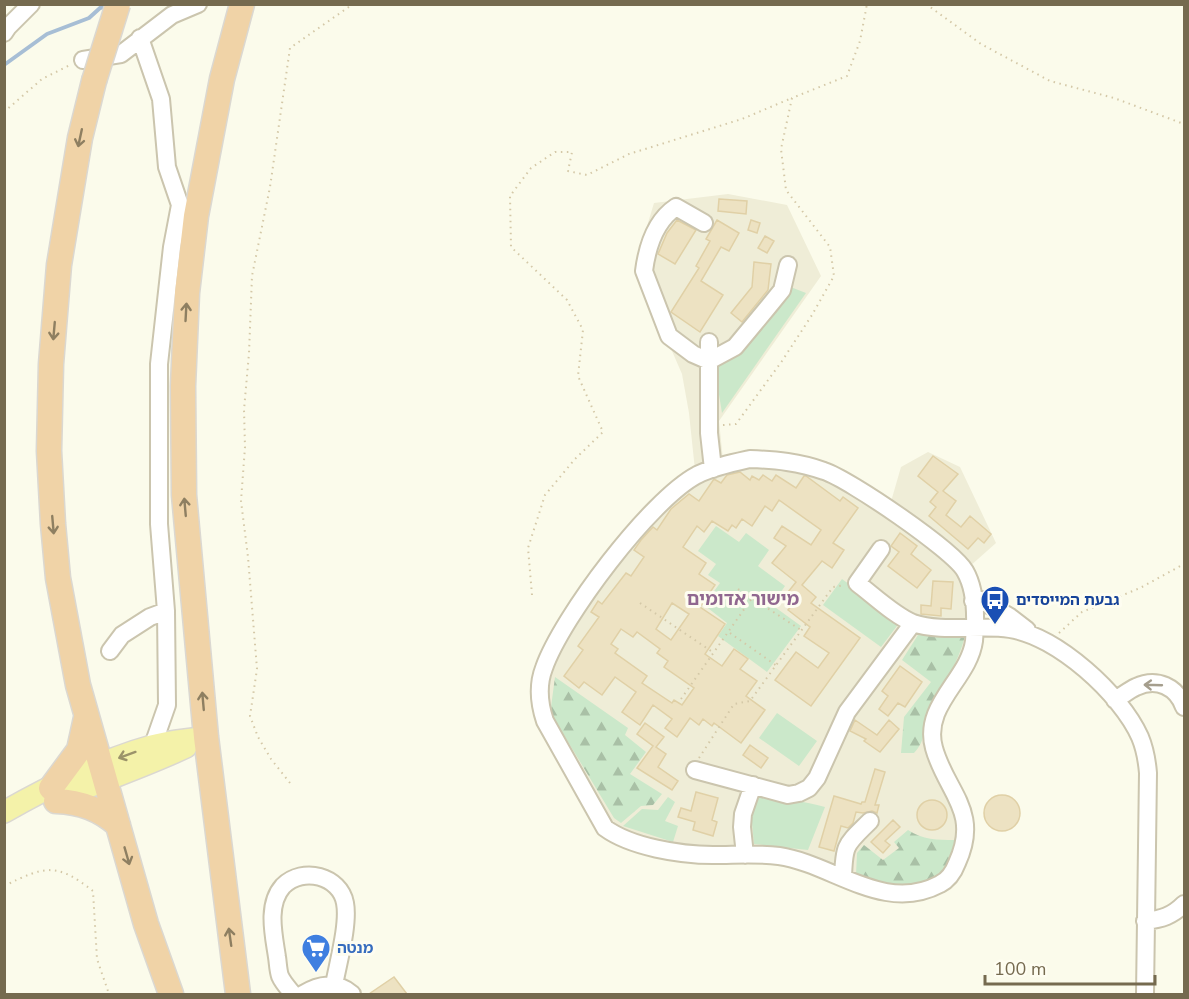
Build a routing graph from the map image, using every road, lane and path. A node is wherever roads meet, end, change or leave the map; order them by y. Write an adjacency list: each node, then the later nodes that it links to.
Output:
1 (118, 4): 10 (highway, bridge)
2 (198, 4): 9 (street)
3 (242, 4): 41 (highway, one-way to 3)
4 (352, 4): 45 (path)
5 (867, 4): 11 (path)
6 (926, 4): 13 (path)
7 (19, 12): 8 (street)
8 (4, 33)
9 (140, 38): 10 (street); 28 (street)
10 (88, 70): 12 (path); 40 (highway, one-way to 40)
11 (792, 98): 18 (path); 24 (path)
12 (4, 112)
13 (1185, 124)
14 (704, 223): 17 (street)
15 (788, 265): 17 (street)
16 (709, 342): 17 (street)
17 (709, 361): 18 (street)
18 (709, 427): 19 (street)
19 (713, 469): 26 (street); 51 (street)
20 (881, 549): 22 (street)
21 (1185, 564): 33 (path)
22 (857, 583): 29 (street); 31 (path)
23 (738, 589): 25 (path)
24 (532, 595)
25 (752, 598): 31 (path); 32 (path)
26 (973, 602): 30 (street); 33 (street)
27 (640, 603): 35 (path)
28 (166, 611): 34 (street); 42 (street)
29 (913, 623): 30 (street); 46 (street)
30 (974, 627): 33 (street); 52 (street)
31 (801, 630): 36 (path)
32 (729, 632): 35 (path); 36 (path)
33 (1042, 640): 38 (street)
34 (110, 651)
35 (714, 653): 37 (path)
36 (777, 666): 43 (path)
37 (681, 699)
38 (1115, 700): 39 (street, one-way to 38); 55 (street)
39 (1185, 707)
40 (86, 713): 44 (highway); 47 (highway)
41 (206, 737): 42 (main road); 44 (main road); 59 (highway, one-way to 41)
42 (153, 745): 44 (main road, one-way to 44)
43 (695, 770): 46 (street)
44 (103, 772): 47 (main road); 50 (highway)
45 (290, 783)
46 (753, 785): 51 (street)
47 (54, 794): 48 (main road); 50 (highway)
48 (4, 813)
49 (870, 821): 52 (street)
50 (118, 825): 58 (highway, one-way to 58)
51 (745, 855): 52 (street)
52 (843, 878)
53 (4, 886): 57 (path)
54 (1185, 904): 55 (street)
55 (1145, 921): 63 (street)
56 (334, 985): 60 (street); 61 (street); 62 (street)
57 (109, 994)
58 (171, 994)
59 (238, 994)
60 (293, 994)
61 (303, 994)
62 (352, 994)
63 (1145, 994)

